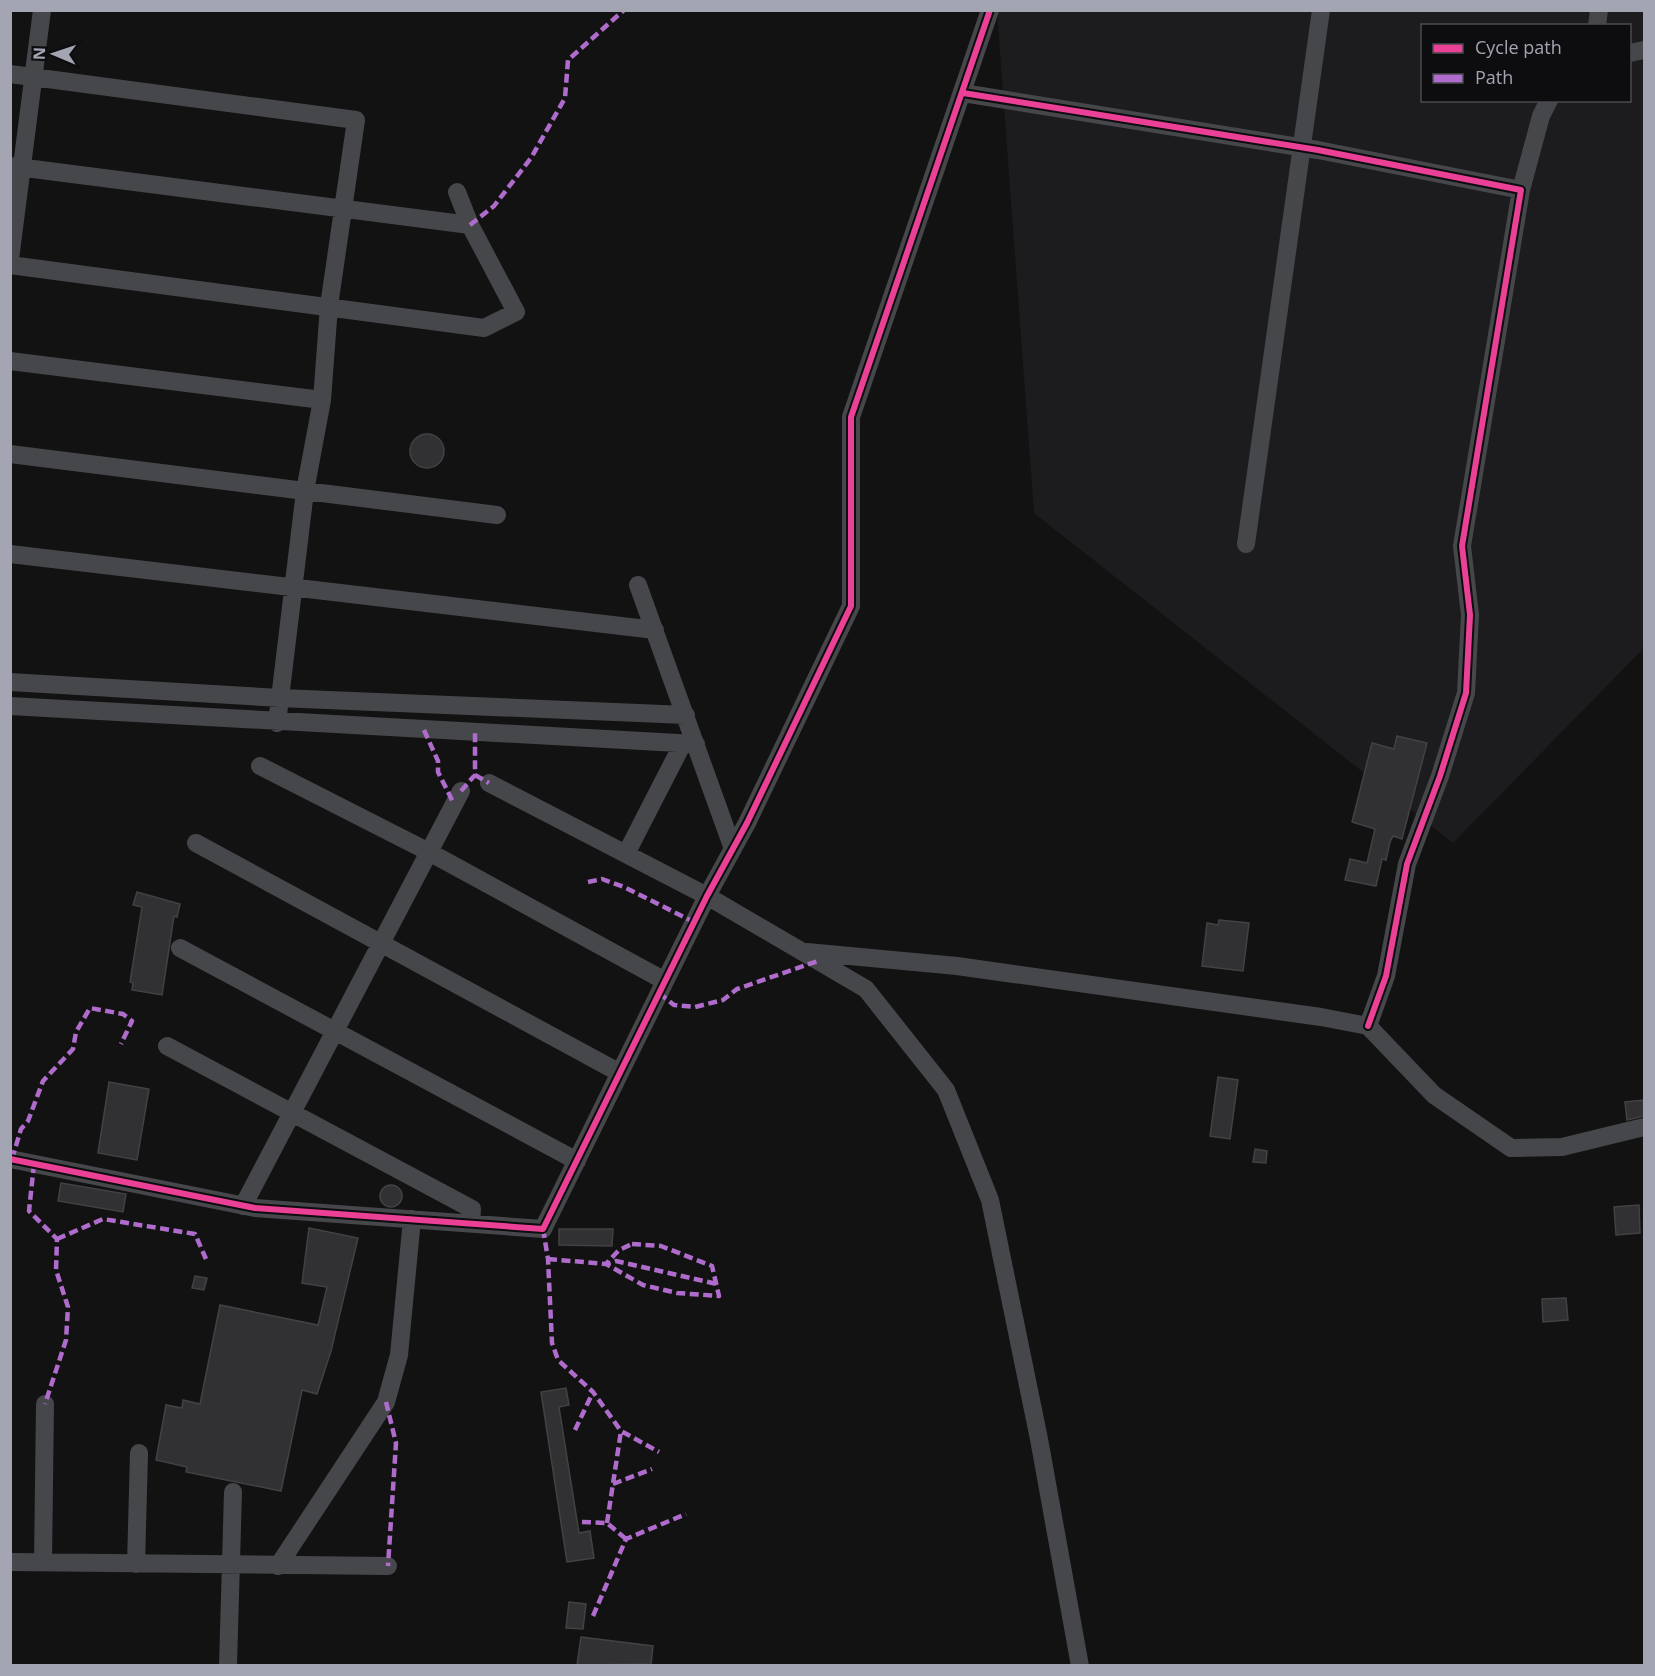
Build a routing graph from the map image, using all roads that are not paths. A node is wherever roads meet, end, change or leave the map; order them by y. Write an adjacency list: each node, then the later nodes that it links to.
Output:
1 (42, 10): 5 (street)
2 (990, 10): 6 (street)
3 (1321, 10): 8 (street)
4 (10, 74): 5 (street)
5 (34, 78): 9 (street); 12 (street)
6 (963, 93): 8 (street); 37 (street)
7 (1548, 102): 10 (street)
8 (1302, 149): 10 (street); 22 (street)
9 (16, 167): 12 (street); 14 (street)
10 (1521, 190): 45 (street)
11 (457, 192): 13 (street)
12 (344, 210): 13 (street); 16 (street)
13 (471, 225): 16 (street)
14 (10, 260)
15 (10, 264): 16 (street)
16 (329, 306): 18 (street)
17 (10, 361): 18 (street)
18 (322, 400): 20 (street)
19 (10, 454): 20 (street)
20 (305, 491): 21 (street); 25 (street)
21 (497, 515)
22 (1246, 544)
23 (10, 554): 25 (street)
24 (638, 585): 26 (street)
25 (293, 588): 26 (street); 28 (street)
26 (655, 630): 30 (street)
27 (10, 682): 28 (street)
28 (280, 698): 30 (street); 31 (street)
29 (10, 706): 31 (street)
30 (686, 715): 32 (street)
31 (278, 723): 32 (street)
32 (690, 743): 37 (street); 39 (street)
33 (260, 766): 38 (street)
34 (489, 783): 39 (street)
35 (461, 791): 38 (street)
36 (196, 843): 41 (street)
37 (733, 849): 40 (street)
38 (429, 852): 41 (street); 44 (street)
39 (626, 854): 40 (street)
40 (707, 896): 43 (street); 44 (street)
41 (381, 943): 46 (street); 48 (street)
42 (180, 948): 46 (street)
43 (802, 952): 45 (street); 66 (street)
44 (665, 981): 48 (street)
45 (1368, 1026): 50 (street)
46 (334, 1031): 49 (street); 52 (street)
47 (167, 1046): 49 (street)
48 (620, 1072): 52 (street)
49 (292, 1113): 53 (street); 55 (street)
50 (1644, 1127)
51 (10, 1159): 53 (street)
52 (576, 1161): 55 (street)
53 (243, 1206): 54 (street)
54 (412, 1219): 55 (street); 63 (street)
55 (471, 1224)
56 (45, 1404): 60 (street)
57 (140, 1453): 61 (street)
58 (233, 1492): 62 (street)
59 (10, 1562): 60 (street)
60 (43, 1562): 61 (street)
61 (136, 1564): 62 (street)
62 (229, 1565): 63 (street); 65 (street)
63 (278, 1566): 64 (street)
64 (388, 1566)
65 (228, 1665)
66 (1080, 1665)

